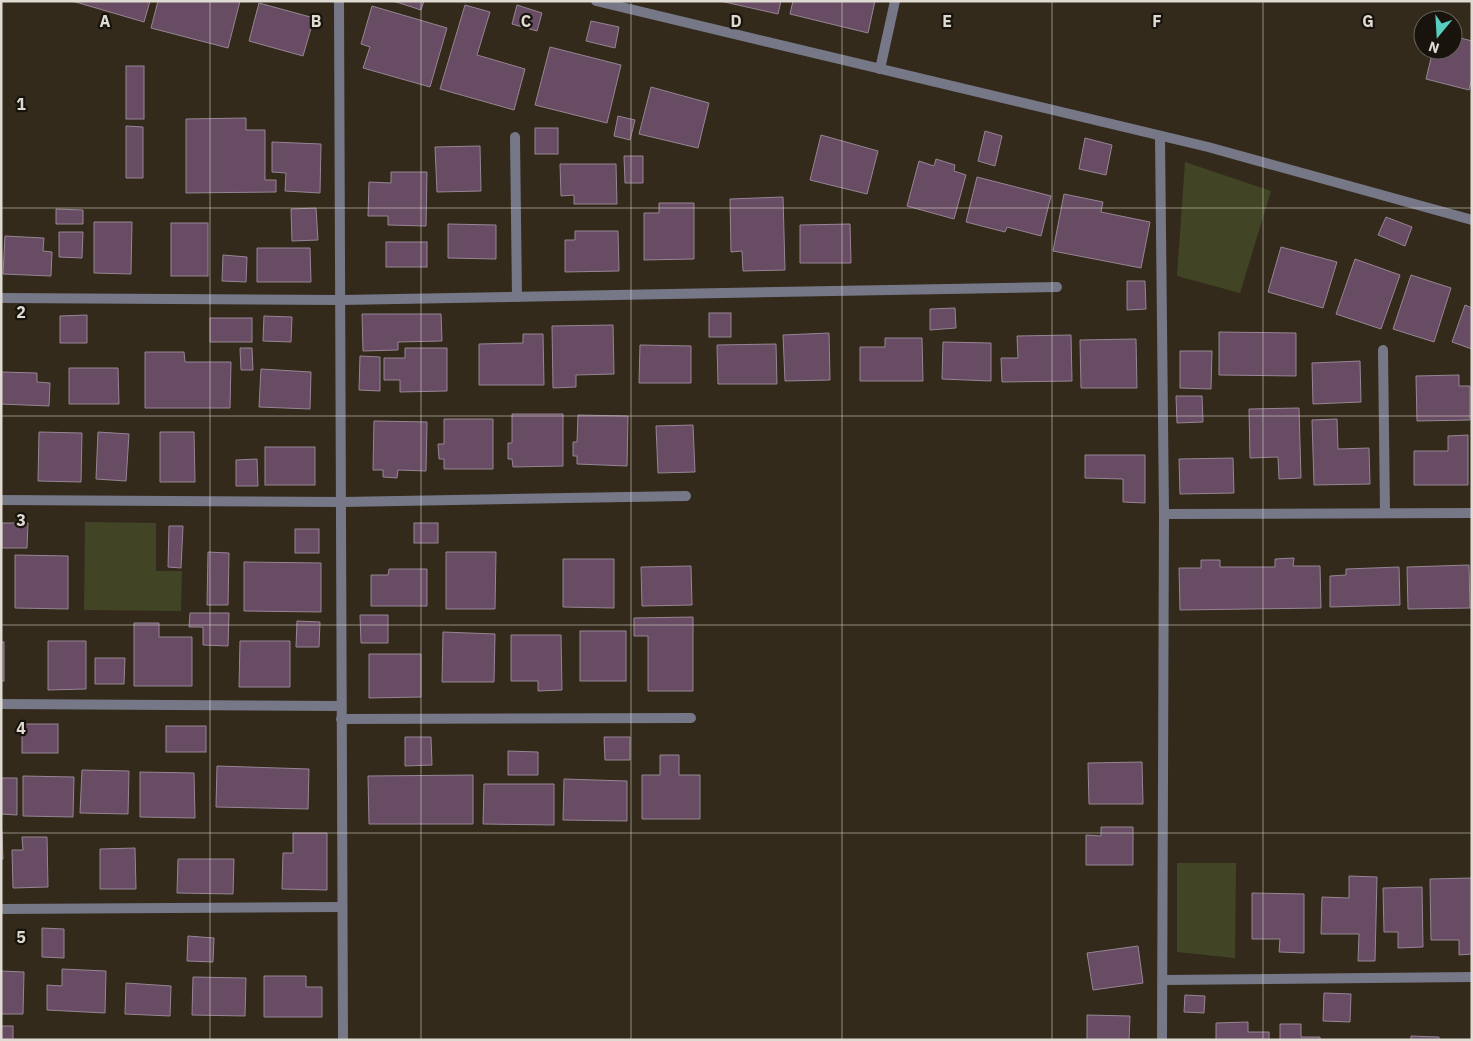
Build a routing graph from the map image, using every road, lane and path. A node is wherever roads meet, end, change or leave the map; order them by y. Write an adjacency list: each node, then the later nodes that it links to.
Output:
1 (338, 1): 13 (street)
2 (596, 1): 5 (street)
3 (643, 1): 5 (street)
4 (896, 1): 6 (street)
5 (641, 12): 6 (street)
6 (880, 69): 7 (street)
7 (1160, 136): 9 (street); 19 (street)
8 (515, 137): 11 (street)
9 (1472, 220)
10 (1057, 287): 11 (street)
11 (517, 297): 13 (street)
12 (1, 298): 13 (street)
13 (341, 300): 17 (street)
14 (1383, 350): 20 (street)
15 (686, 496): 17 (street)
16 (1, 500): 17 (street)
17 (342, 502): 22 (street)
18 (1472, 513): 20 (street)
19 (1164, 514): 20 (street); 28 (street)
20 (1385, 514)
21 (1, 704): 22 (street)
22 (341, 706): 24 (street)
23 (691, 718): 24 (street)
24 (341, 719): 25 (street)
25 (341, 907): 26 (street); 29 (street)
26 (1, 909)
27 (1472, 977): 28 (street)
28 (1163, 980): 30 (street)
29 (343, 1040)
30 (1162, 1040)

